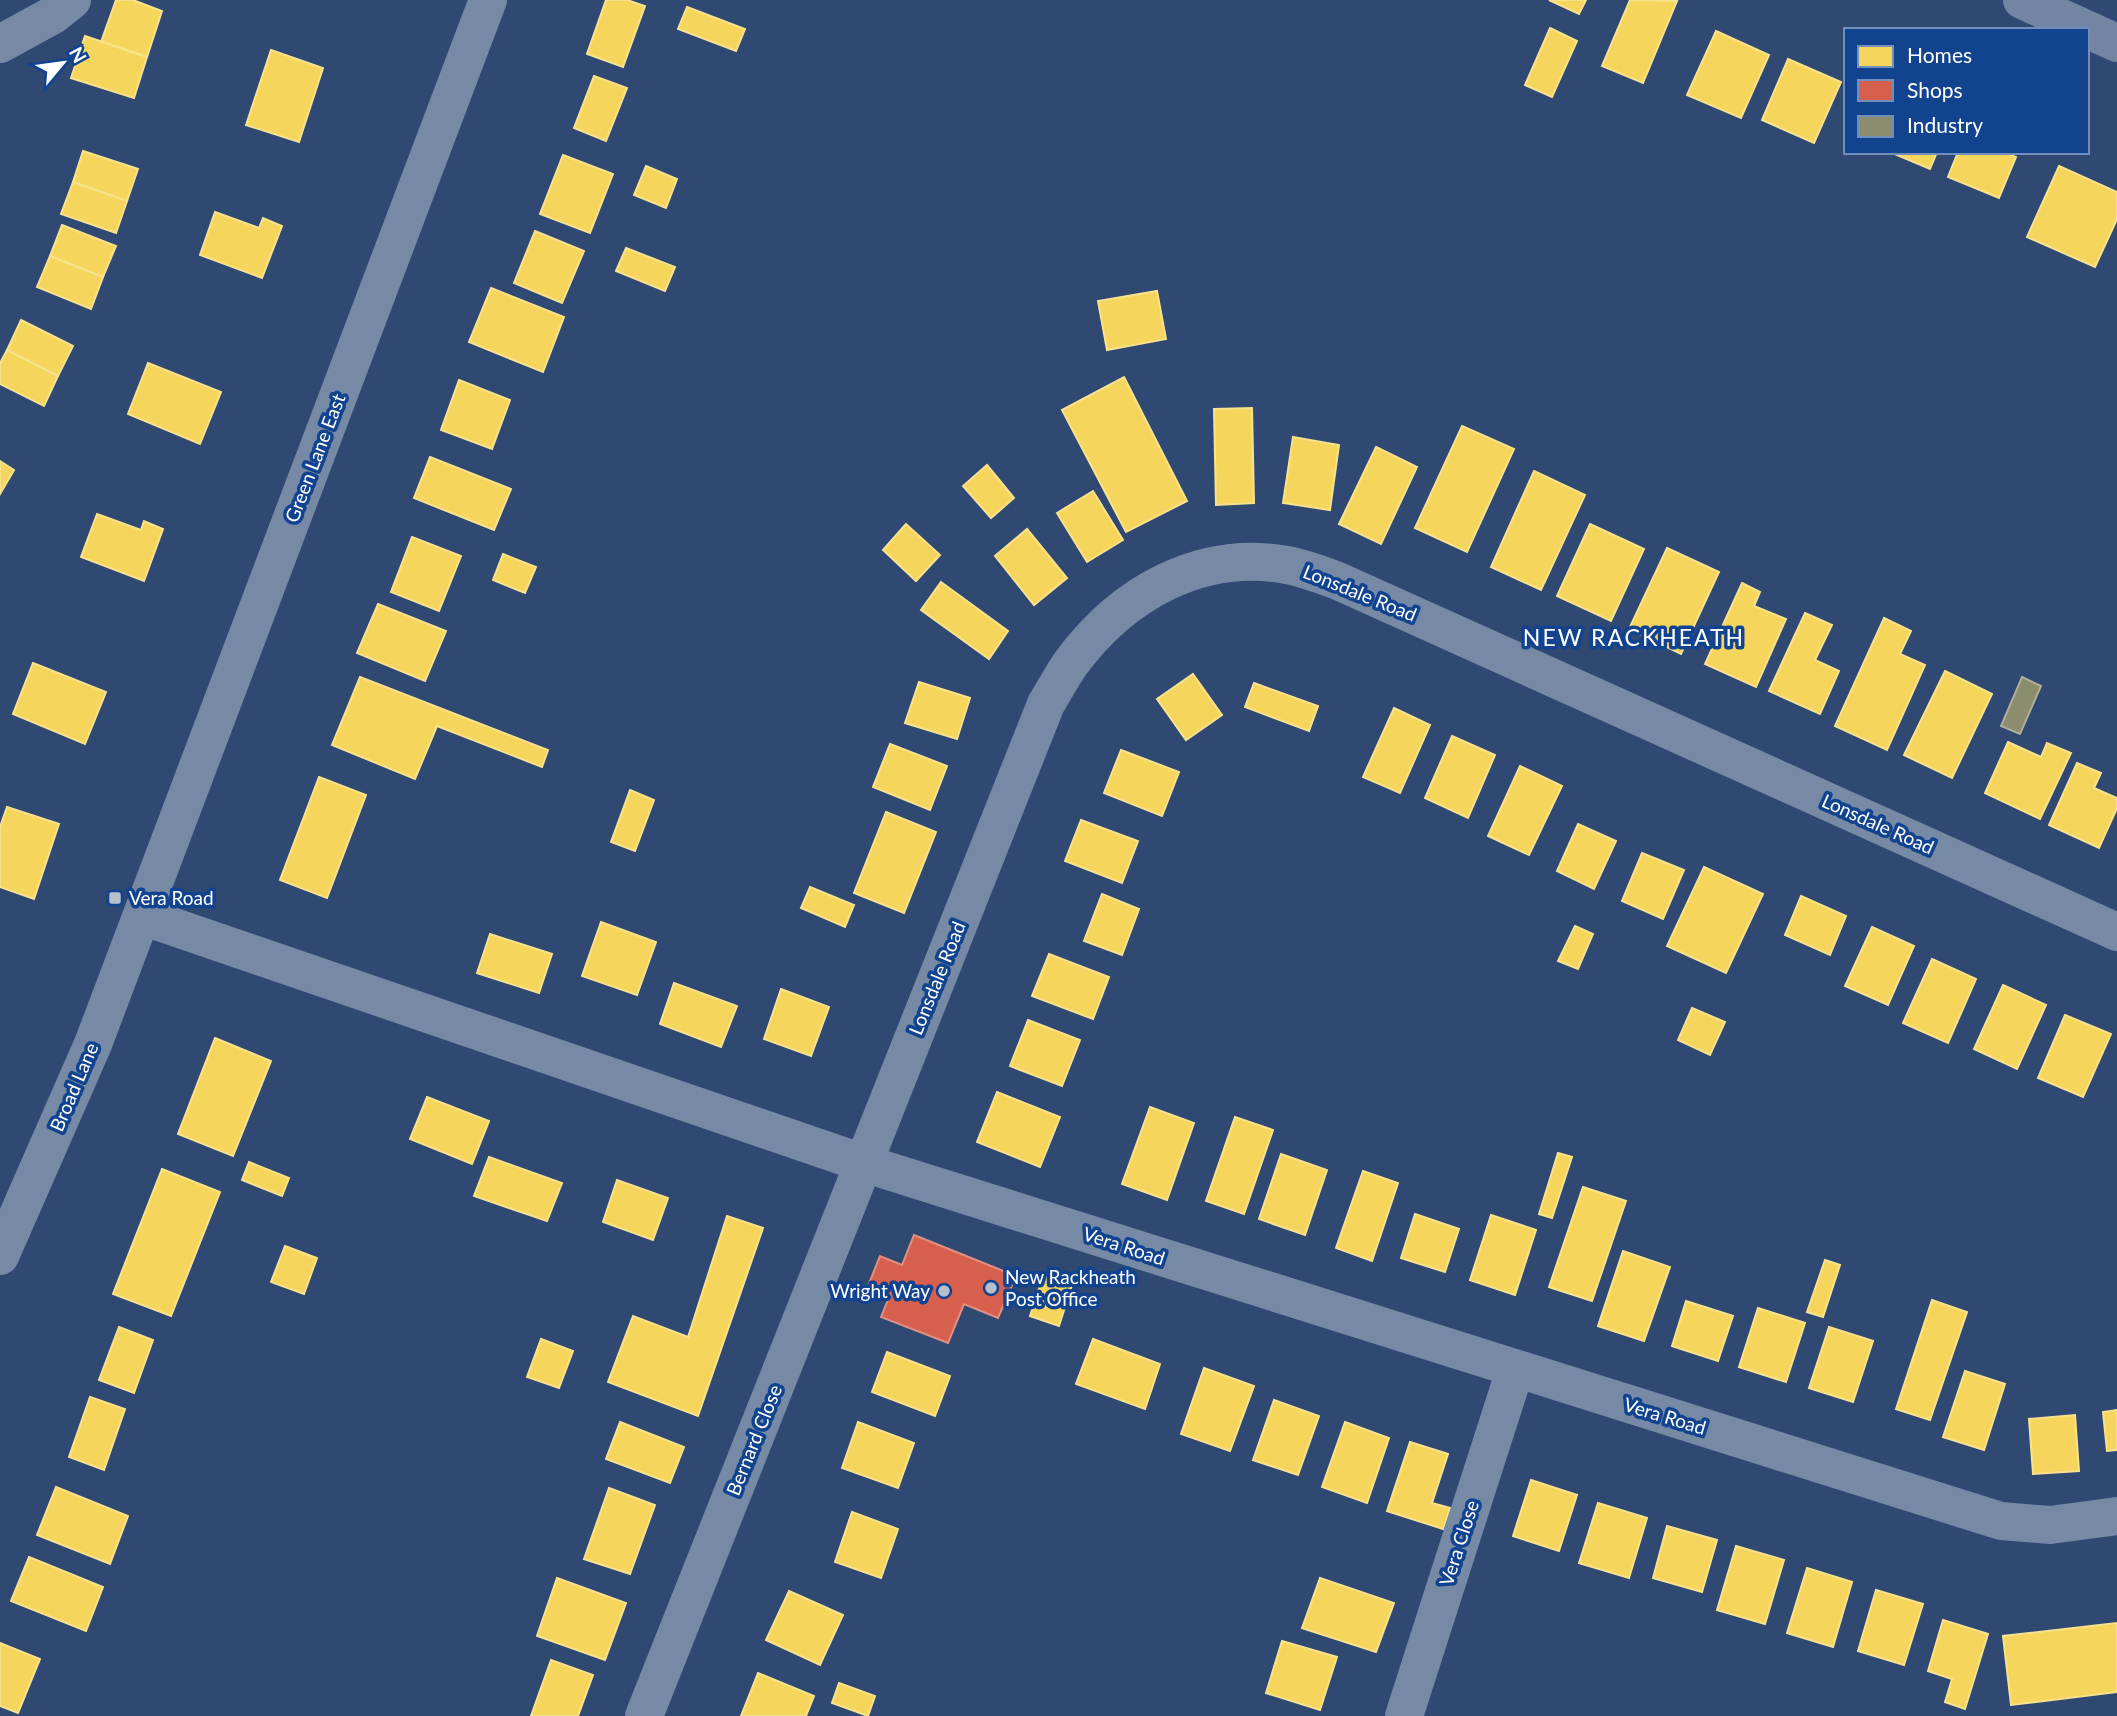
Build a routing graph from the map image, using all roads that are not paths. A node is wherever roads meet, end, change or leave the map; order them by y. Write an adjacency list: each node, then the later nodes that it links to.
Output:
1 (72, 0): 7 (street)
2 (488, 0): 8 (street, Green Lane East)
3 (2022, 0): 4 (street)
4 (2085, 28)
5 (2089, 30): 6 (street)
6 (2116, 42)
7 (0, 44)
8 (142, 916): 10 (street, Vera Road); 11 (street, Broad Lane)
9 (2117, 932): 10 (street, Lonsdale Road)
10 (863, 1163): 12 (street, Vera Road); 14 (street, Bernard Close)
11 (0, 1256)
12 (1515, 1370): 13 (street, Vera Road); 15 (street, Vera Close)
13 (2117, 1516)
14 (644, 1716)
15 (1404, 1716)

